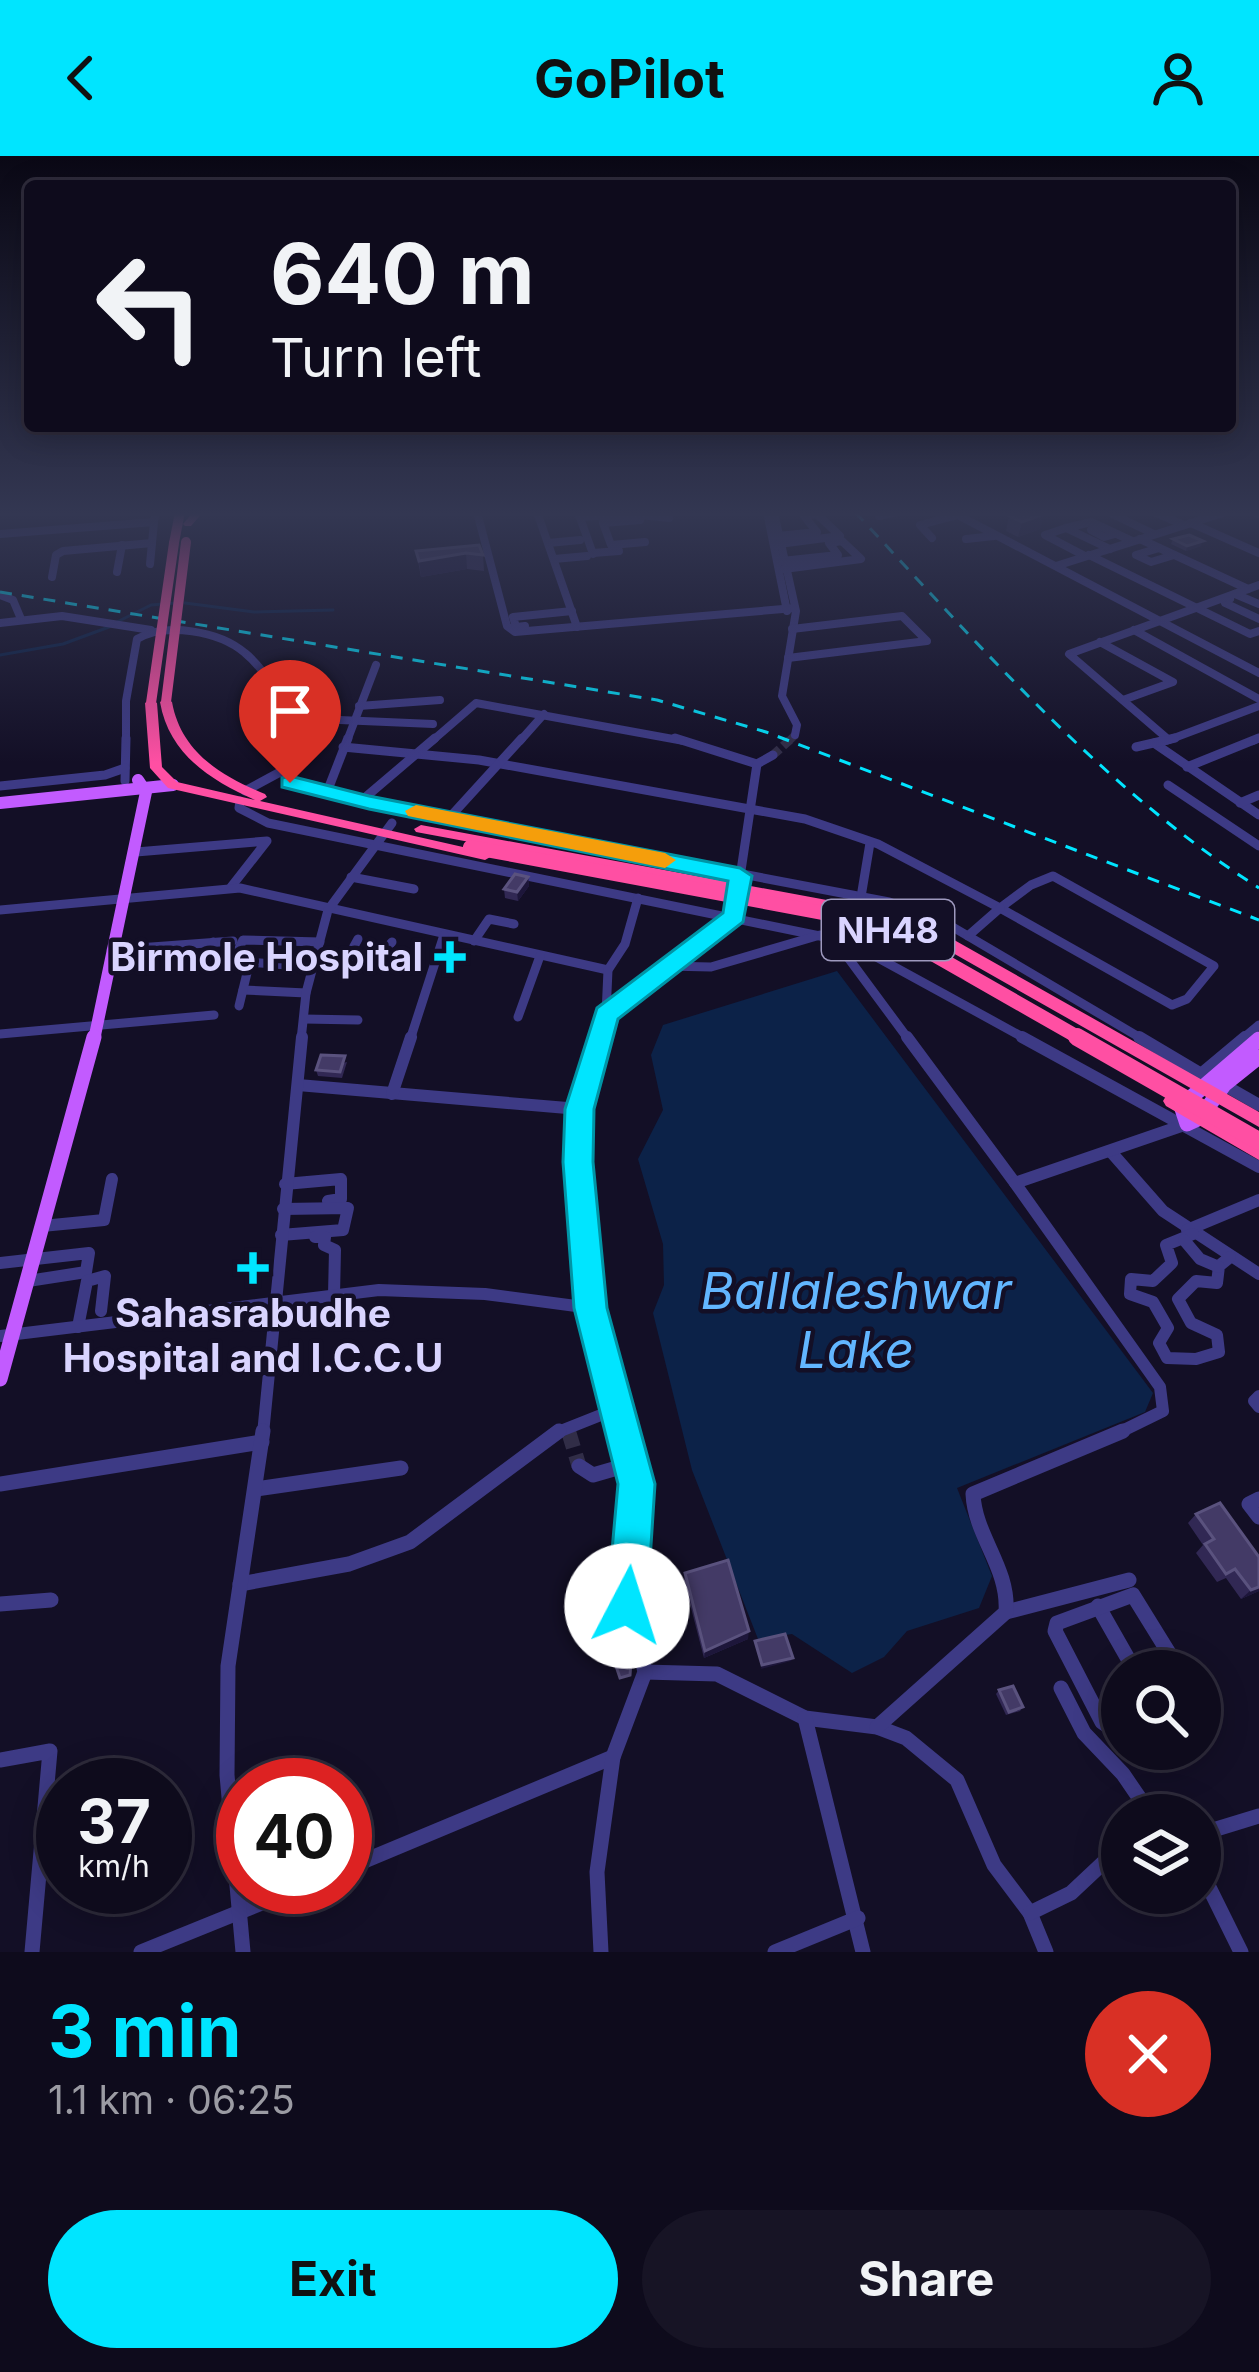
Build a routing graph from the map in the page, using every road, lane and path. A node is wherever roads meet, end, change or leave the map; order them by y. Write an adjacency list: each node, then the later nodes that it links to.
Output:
1 (2, 596): 17 (street)
2 (173, 596): 34 (highway, bridge)
3 (503, 596): 16 (street)
4 (567, 596): 14 (street)
5 (789, 596): 12 (street)
6 (790, 596): 12 (street)
7 (1116, 596): 19 (street)
8 (1170, 596): 13 (street)
9 (1231, 596): 13 (street)
10 (1235, 596): 15 (street)
11 (1259, 605): 15 (street)
12 (791, 607): 21 (street); 23 (street)
13 (1196, 608): 19 (street); 26 (street)
14 (567, 611): 16 (street); 23 (street)
15 (1244, 612): 18 (street)
16 (509, 617): 23 (street)
17 (22, 619): 20 (street); 22 (street)
18 (1259, 619)
19 (1162, 620): 24 (street); 31 (street)
20 (0, 623)
21 (792, 624): 29 (street); 29 (street)
22 (119, 627): 25 (street); 27 (street)
23 (579, 627)
24 (1134, 630): 28 (street); 35 (street)
25 (153, 631): 27 (street); 38 (street)
26 (1259, 631)
27 (137, 641): 54 (street)
28 (1100, 642): 33 (street); 33 (street)
29 (788, 663): 41 (street)
30 (376, 665): 36 (street)
31 (1259, 670)
32 (440, 700): 36 (street)
33 (1123, 700): 43 (street)
34 (159, 702): 52 (highway); 60 (highway, NH48)
35 (1259, 702): 43 (street)
36 (359, 706): 39 (street)
37 (544, 714): 47 (street); 49 (street); 50 (street)
38 (293, 718): 39 (street); 53 (street)
39 (354, 719): 40 (street); 45 (street)
40 (433, 724)
41 (795, 735)
42 (1259, 738): 51 (street)
43 (1169, 740): 44 (street)
44 (1154, 743): 46 (street); 51 (street)
45 (344, 747): 47 (street); 57 (street)
46 (1136, 747)
47 (424, 749): 49 (street); 61 (street)
48 (773, 755): 50 (street)
49 (496, 762): 63 (street); 65 (street)
50 (757, 764): 63 (street)
51 (1186, 767): 62 (street)
52 (155, 768): 54 (main road); 55 (highway, NH48)
53 (282, 771): 57 (street); 60 (street)
54 (133, 779): 55 (main road); 58 (main road); 58 (main road); 72 (main road)
55 (173, 785): 60 (highway, NH48)
56 (1168, 785): 71 (street)
57 (326, 792): 61 (street)
58 (0, 794)
59 (1259, 795): 62 (street)
60 (242, 796): 66 (highway, NH48); 70 (street)
61 (361, 801): 65 (street)
62 (1240, 803): 64 (street)
63 (750, 806): 68 (street); 74 (street)
64 (1259, 815)
65 (450, 817): 74 (street)
66 (388, 827): 67 (highway, NH48); 70 (street)
67 (434, 837): 69 (highway, NH48); 74 (highway); 83 (highway)
68 (871, 843): 78 (street); 80 (street)
69 (472, 844): 124 (highway, NH48, bridge); 126 (highway, NH48, bridge)
70 (374, 845): 73 (street); 79 (street)
71 (1259, 846)
72 (136, 852): 75 (street); 77 (main road)
73 (351, 877): 76 (street); 82 (street)
74 (740, 880): 78 (street); 83 (street); 116 (highway)
75 (231, 887): 77 (street); 82 (street)
76 (414, 890)
77 (125, 896): 81 (street); 94 (main road)
78 (861, 897): 86 (street)
79 (638, 898): 83 (street); 101 (street)
80 (1002, 909): 80 (street); 86 (street)
81 (0, 910)
82 (328, 910): 84 (street); 95 (street)
83 (737, 910): 85 (street); 99 (street); 120 (highway)
84 (445, 935): 87 (street); 119 (street)
85 (828, 936): 99 (street); 123 (street); 131 (street)
86 (968, 936): 116 (street)
87 (476, 938): 93 (street); 93 (street)
88 (358, 939): 97 (street)
89 (233, 941): 92 (street)
90 (294, 941): 95 (street); 100 (street); 100 (street)
91 (392, 941): 97 (street)
92 (213, 942): 94 (street); 98 (street)
93 (501, 944): 96 (street)
94 (111, 950): 111 (main road)
95 (317, 954): 97 (street); 100 (street); 104 (street)
96 (540, 956): 101 (street); 108 (street)
97 (347, 959)
98 (208, 963)
99 (666, 965): 106 (street)
100 (286, 966)
101 (608, 970): 106 (street)
102 (247, 973): 103 (street)
103 (243, 990): 104 (street); 105 (street)
104 (306, 993): 109 (street)
105 (239, 1006)
106 (606, 1015): 121 (street)
107 (214, 1016): 111 (street)
108 (518, 1018)
109 (304, 1019): 110 (street); 117 (street)
110 (358, 1020)
111 (98, 1024): 113 (street); 135 (main road)
112 (1259, 1025): 116 (street)
113 (0, 1034)
114 (1259, 1039): 116 (main road)
115 (1259, 1061): 118 (main road)
116 (1201, 1079): 118 (highway); 120 (main road)
117 (298, 1084): 119 (street); 132 (street)
118 (1223, 1092): 122 (highway); 123 (main road)
119 (392, 1094): 121 (street)
120 (1181, 1106): 123 (highway)
121 (579, 1109): 145 (street)
122 (1256, 1114)
123 (1193, 1121): 125 (highway); 128 (street)
124 (1259, 1131)
125 (1225, 1140): 127 (highway); 129 (street)
126 (1259, 1141)
127 (1259, 1153)
128 (1112, 1154): 131 (street); 136 (street)
129 (1259, 1167)
130 (112, 1179): 135 (street)
131 (1015, 1183): 166 (street)
132 (284, 1184): 134 (street); 134 (street)
133 (1259, 1200): 136 (street)
134 (283, 1207): 137 (street); 137 (street)
135 (42, 1226): 138 (main road)
136 (1188, 1234): 139 (street); 139 (street)
137 (280, 1238): 143 (street); 144 (street)
138 (34, 1259): 140 (street); 142 (main road); 142 (street)
139 (1225, 1262): 141 (street)
140 (0, 1263)
141 (1259, 1274)
142 (28, 1281): 148 (main road)
143 (334, 1294): 144 (street); 145 (street)
144 (276, 1300): 147 (street); 153 (street)
145 (590, 1308): 152 (street)
146 (101, 1311): 147 (street)
147 (78, 1327): 148 (street)
148 (7, 1335): 149 (main road)
149 (0, 1379)
150 (1259, 1396): 151 (street)
151 (1259, 1407)
152 (616, 1408): 154 (street); 162 (street)
153 (262, 1442): 157 (street); 158 (street)
154 (631, 1464): 155 (street); 169 (street)
155 (580, 1466)
156 (401, 1468): 158 (street)
157 (0, 1484)
158 (256, 1489): 162 (street)
159 (1259, 1499): 160 (street)
160 (1259, 1516)
161 (1129, 1580): 164 (street)
162 (240, 1584): 175 (street)
163 (51, 1600): 165 (street)
164 (1096, 1600): 166 (street); 167 (street); 168 (street); 172 (street)
165 (0, 1604)
166 (1006, 1612): 173 (street)
167 (1123, 1650)
168 (1168, 1650)
169 (645, 1672): 171 (street); 174 (street)
170 (1061, 1688): 177 (street)
171 (805, 1718): 173 (street); 186 (street)
172 (1101, 1721)
173 (877, 1727): 183 (street)
174 (614, 1757): 180 (street); 190 (street)
175 (227, 1758)
176 (0, 1760): 187 (street)
177 (1137, 1794)
178 (1258, 1820): 179 (street)
179 (1221, 1829)
180 (372, 1858)
181 (1101, 1864): 183 (street)
182 (1221, 1912): 194 (street)
183 (1030, 1913): 193 (street)
184 (235, 1914): 188 (street)
185 (240, 1914): 189 (street)
186 (859, 1918): 191 (street); 192 (street)
187 (32, 1952)
188 (141, 1952)
189 (243, 1952)
190 (601, 1952)
191 (775, 1952)
192 (863, 1952)
193 (1046, 1952)
194 (1241, 1952)

